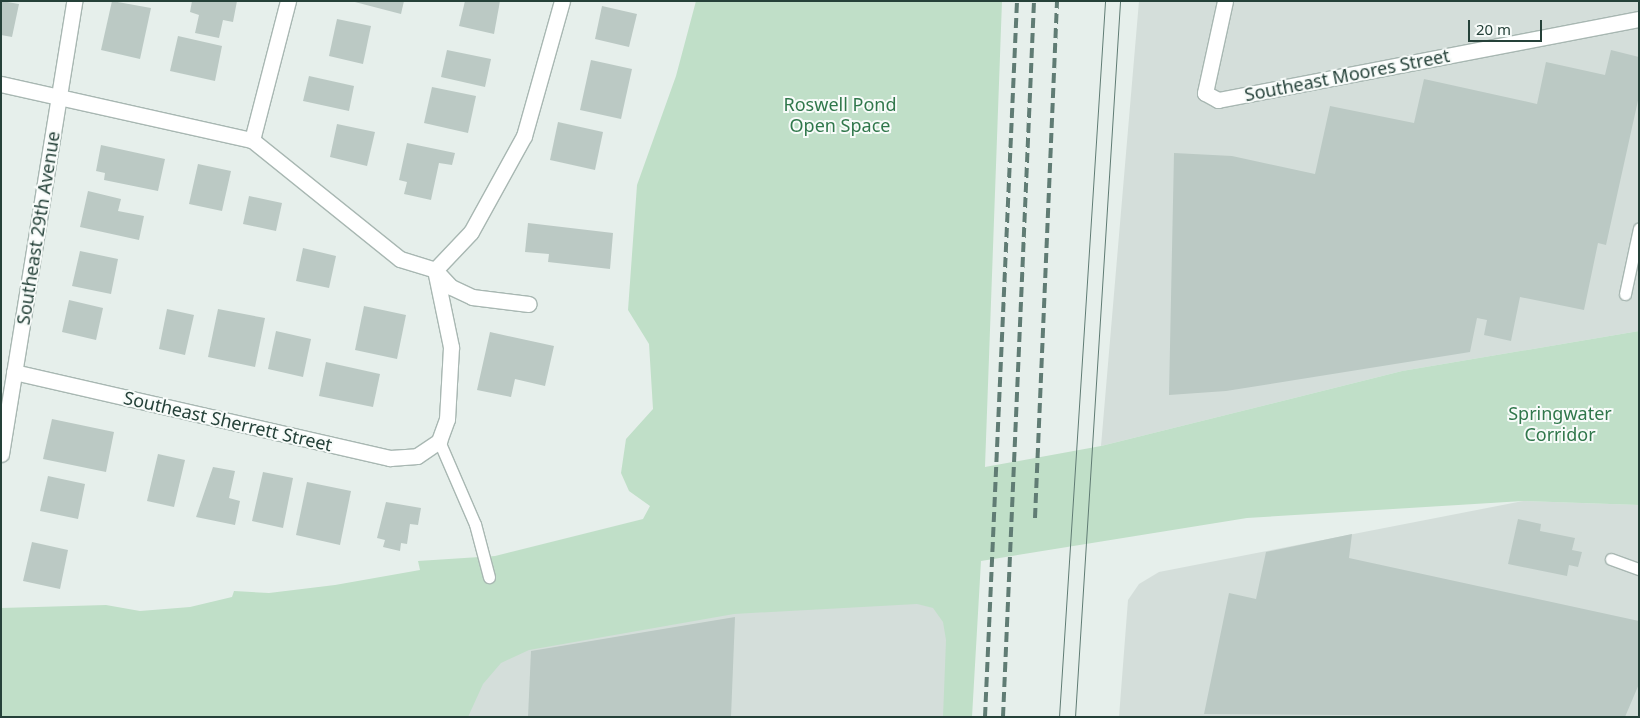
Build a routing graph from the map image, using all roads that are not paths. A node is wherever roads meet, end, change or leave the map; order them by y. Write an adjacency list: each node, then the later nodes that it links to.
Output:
1 (74, 1): 7 (street, Southeast 29th Avenue)
2 (288, 1): 8 (street)
3 (562, 1): 10 (street)
4 (1225, 1): 5 (street, Southeast Moores Street)
5 (1639, 19)
6 (1, 84): 7 (street)
7 (59, 96): 8 (street); 13 (street, Southeast 29th Avenue)
8 (252, 140): 10 (street)
9 (1639, 228): 11 (lane)
10 (435, 270): 12 (street); 14 (street)
11 (1625, 294)
12 (529, 304)
13 (14, 372): 14 (street, Southeast Sherrett Street); 15 (street, Southeast 29th Avenue)
14 (439, 441): 18 (lane)
15 (1, 454)
16 (1611, 559): 17 (lane)
17 (1639, 569)
18 (489, 577)

